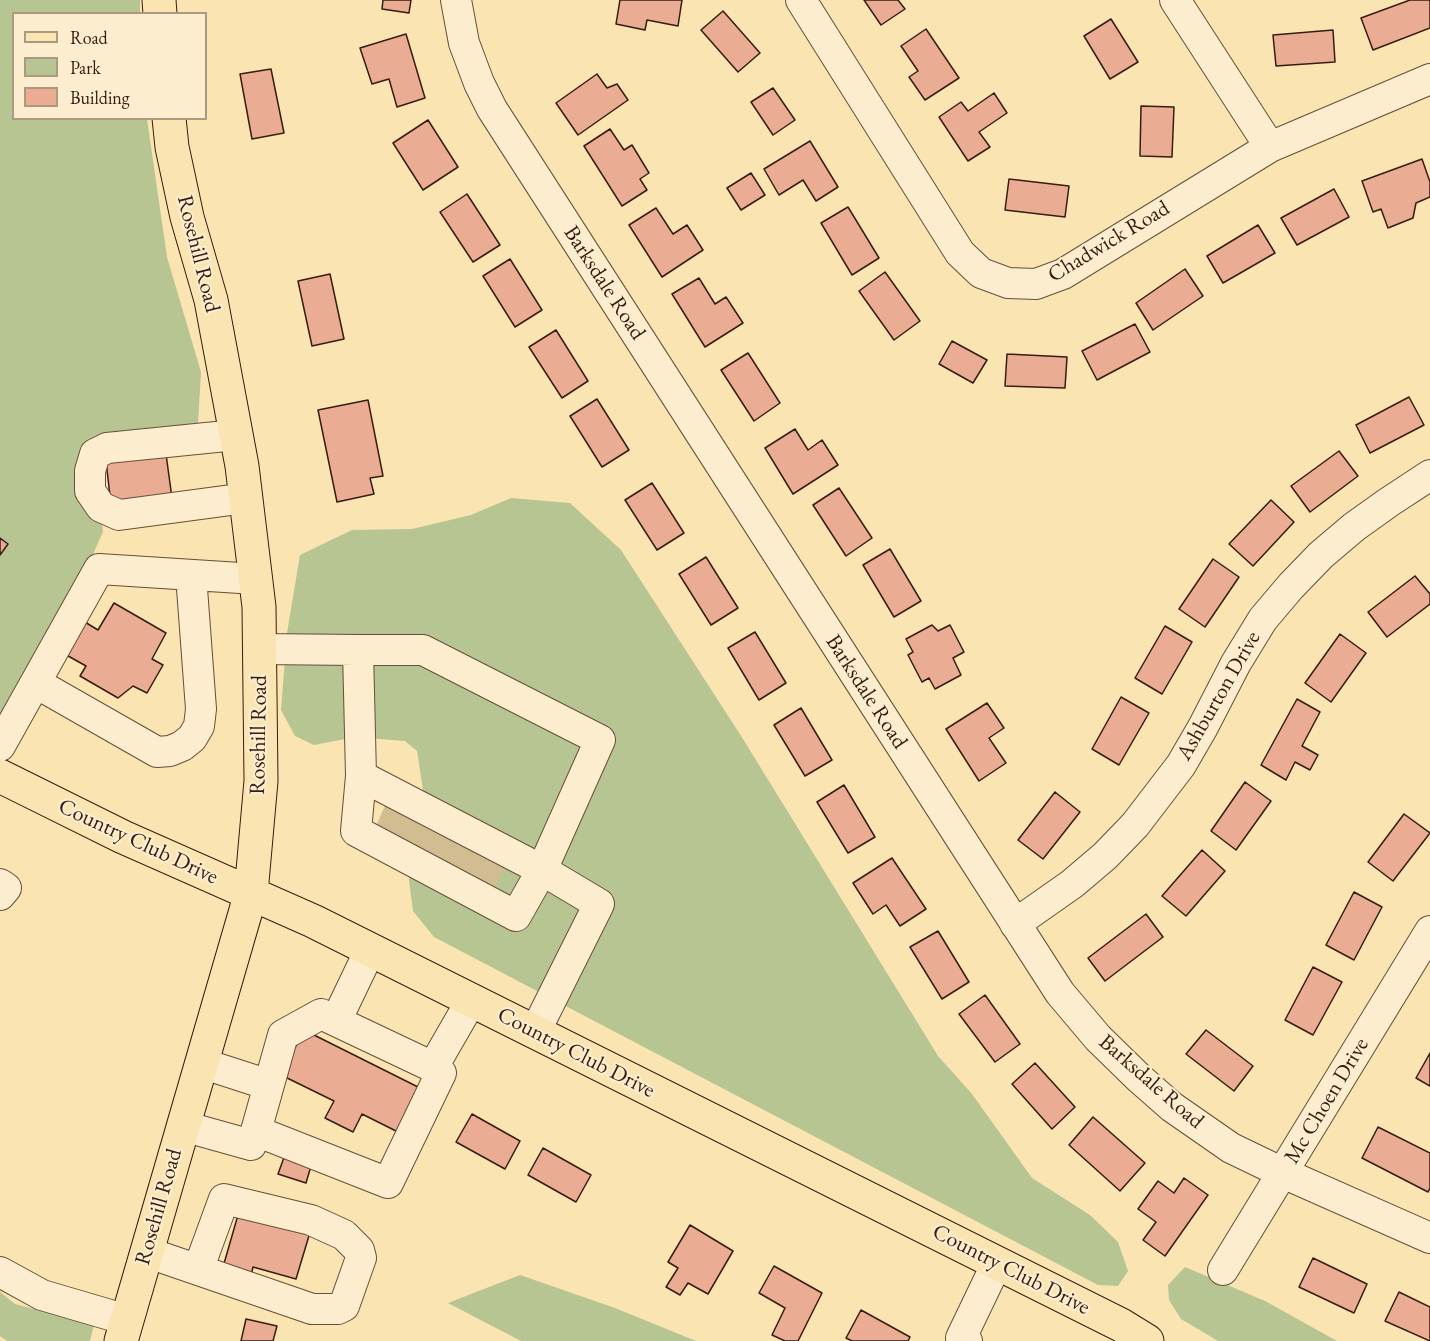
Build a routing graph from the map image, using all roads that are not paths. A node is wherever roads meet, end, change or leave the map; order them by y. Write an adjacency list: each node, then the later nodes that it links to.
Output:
1 (456, 0): 23 (street, Barksdale Road)
2 (801, 0): 6 (street, Chadwick Road)
3 (1175, 0): 6 (street)
4 (1430, 79): 6 (street, Chadwick Road)
5 (169, 120): 7 (main road, Rosehill Road)
6 (1270, 147)
7 (236, 435): 9 (main road, Rosehill Road); 9 (street)
8 (1430, 476): 23 (street, Ashburton Drive)
9 (246, 498): 11 (main road, Rosehill Road)
10 (191, 575): 11 (street); 14 (street); 14 (street)
11 (256, 579): 12 (main road, Rosehill Road)
12 (260, 648): 13 (street); 21 (main road, Rosehill Road)
13 (358, 650): 17 (street); 19 (street)
14 (36, 683): 15 (street)
15 (0, 746)
16 (0, 776): 21 (main road, Country Club Drive)
17 (361, 776): 18 (street); 18 (street)
18 (441, 846): 19 (street); 19 (street)
19 (542, 870): 28 (street)
20 (0, 884): 22 (street)
21 (250, 893): 25 (main road, Country Club Drive); 29 (main road, Rosehill Road)
22 (0, 895)
23 (1015, 924): 34 (street, Barksdale Road)
24 (1430, 931): 34 (street, Mc Choen Drive)
25 (370, 950): 26 (main road, Country Club Drive); 27 (street)
26 (471, 1001): 28 (main road, Country Club Drive); 30 (street)
27 (336, 1021): 30 (street); 31 (street)
28 (536, 1032): 37 (main road, Country Club Drive)
29 (201, 1063): 31 (street); 32 (main road, Rosehill Road)
30 (433, 1067): 33 (street)
31 (269, 1085): 33 (street)
32 (183, 1126): 33 (street); 36 (main road, Rosehill Road)
33 (256, 1131)
34 (1283, 1173): 35 (street, Barksdale Road); 39 (street, Mc Choen Drive)
35 (1430, 1238)
36 (147, 1252): 38 (street); 41 (main road, Rosehill Road)
37 (997, 1263): 42 (street); 43 (main road, Country Club Drive)
38 (198, 1270): 38 (street)
39 (1223, 1270)
40 (0, 1272): 41 (street)
41 (124, 1331)
42 (966, 1341)
43 (1147, 1341)

